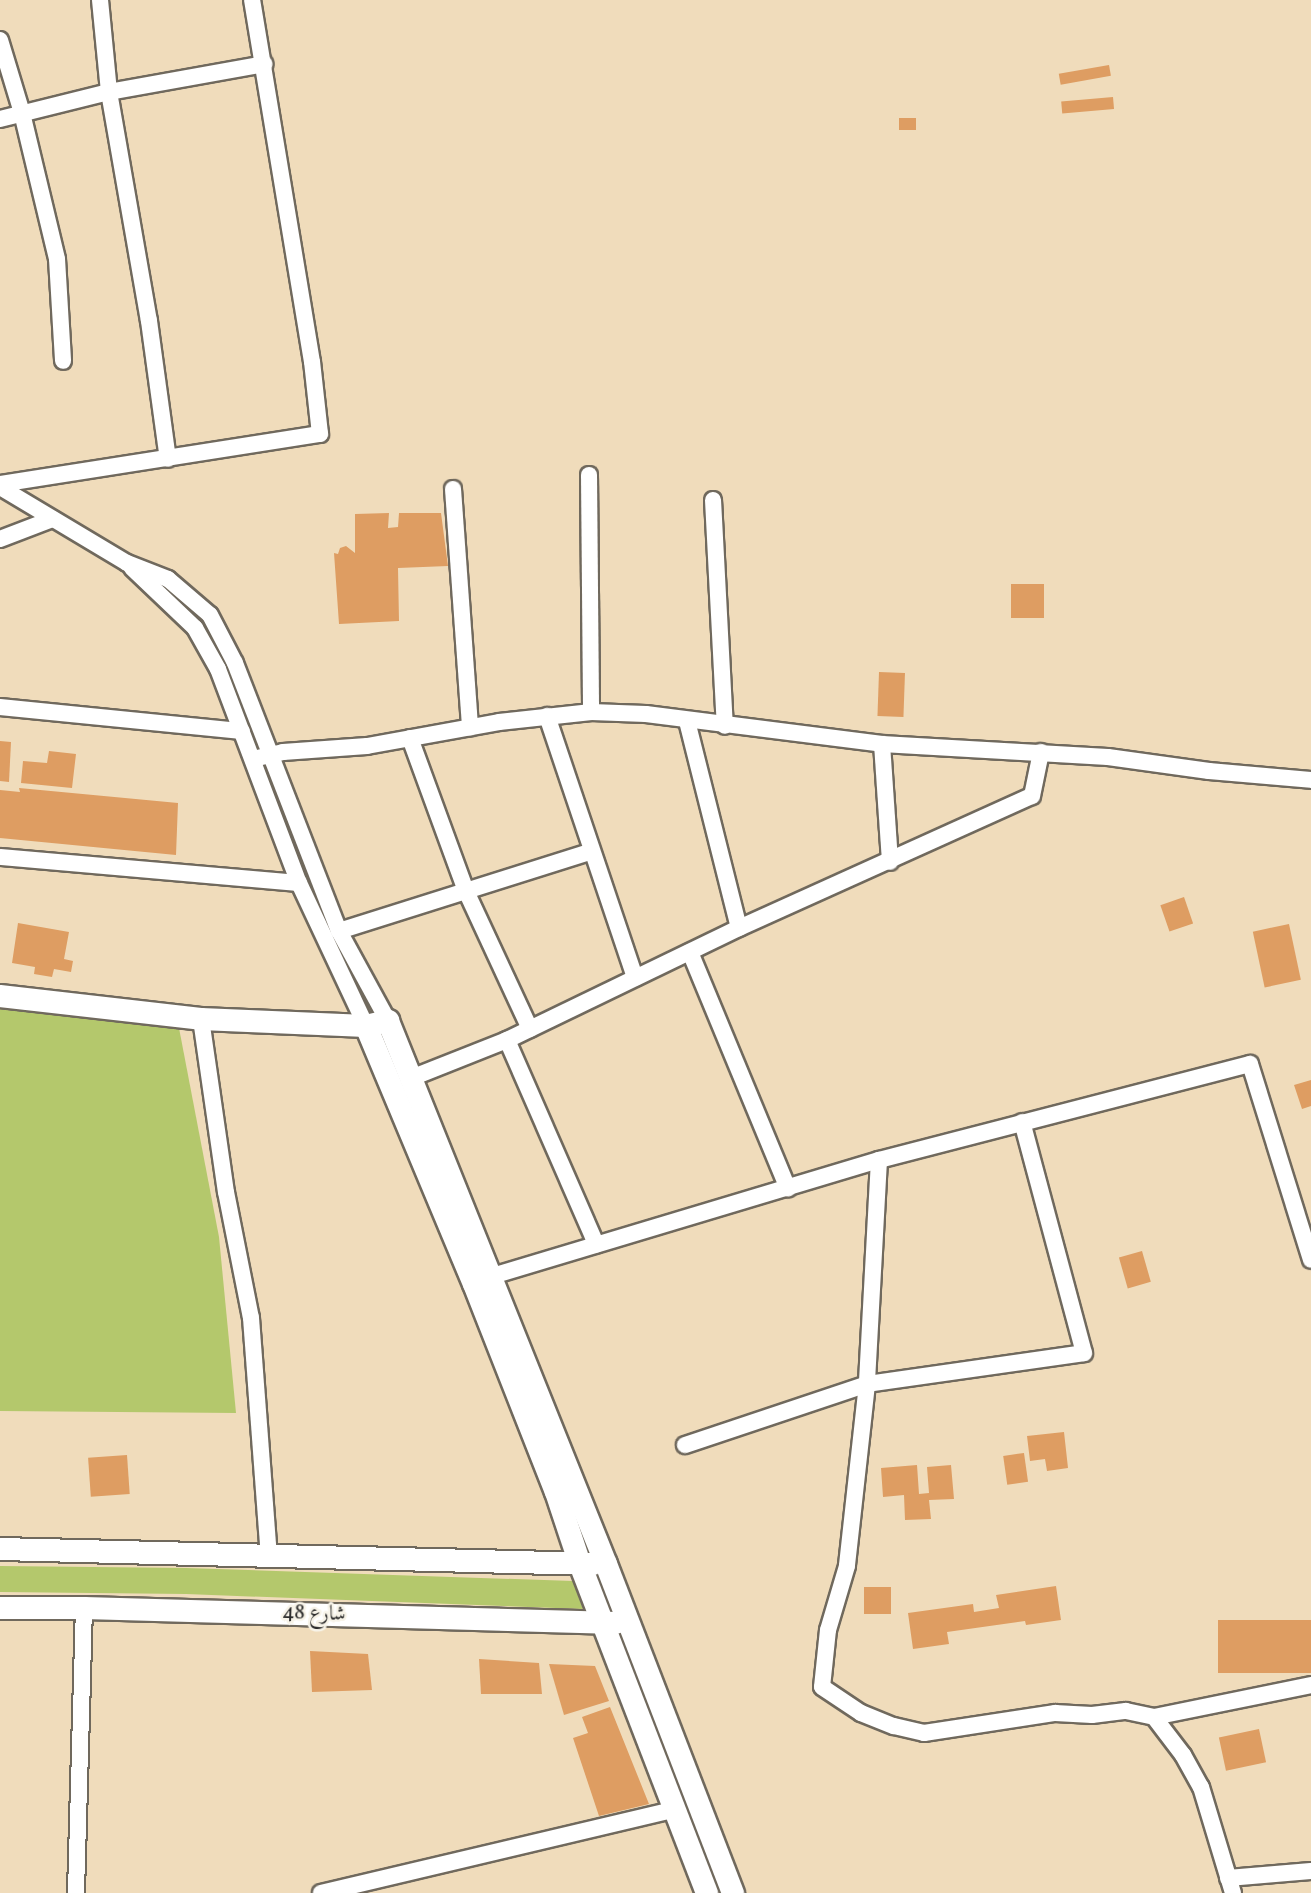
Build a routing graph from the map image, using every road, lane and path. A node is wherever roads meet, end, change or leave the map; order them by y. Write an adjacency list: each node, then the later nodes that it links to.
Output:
1 (100, 0): 5 (street)
2 (252, 0): 4 (street)
3 (0, 40): 6 (street)
4 (264, 64): 5 (street); 9 (street)
5 (110, 92): 6 (street); 9 (street)
6 (22, 113): 7 (street); 8 (street)
7 (0, 119)
8 (63, 362)
9 (168, 459): 11 (street)
10 (589, 475): 18 (street)
11 (0, 485): 14 (street)
12 (453, 489): 22 (street)
13 (713, 500): 21 (street)
14 (52, 519): 15 (street); 16 (street)
15 (0, 539)
16 (127, 563): 23 (street); 27 (street)
17 (0, 707): 23 (street)
18 (591, 712): 19 (street); 20 (street)
19 (548, 716): 22 (street); 30 (street)
20 (687, 721): 21 (street); 35 (street)
21 (725, 726): 25 (street)
22 (470, 727): 24 (street)
23 (242, 731): 28 (street)
24 (410, 738): 27 (street); 34 (street)
25 (882, 744): 26 (street); 32 (street)
26 (1041, 752): 29 (street); 32 (street)
27 (271, 754): 28 (street); 36 (street)
28 (253, 759): 33 (street)
29 (1311, 780)
30 (592, 851): 34 (street); 38 (street)
31 (0, 857): 33 (street)
32 (890, 862): 35 (street)
33 (299, 883): 41 (street)
34 (466, 891): 36 (street); 42 (street)
35 (739, 928): 37 (street)
36 (339, 931): 41 (street)
37 (690, 952): 38 (street); 47 (street)
38 (635, 978): 42 (street)
39 (0, 996): 40 (main road)
40 (201, 1019): 41 (main road); 54 (street)
41 (377, 1023): 44 (main road); 55 (main road)
42 (530, 1029): 43 (street)
43 (507, 1040): 44 (street); 48 (street)
44 (411, 1078): 50 (main road)
45 (1022, 1122): 46 (street); 49 (street); 51 (street)
46 (879, 1160): 47 (street); 51 (street)
47 (788, 1189): 48 (street)
48 (597, 1244): 50 (street)
49 (1311, 1260)
50 (492, 1276): 56 (main road)
51 (867, 1384): 52 (street); 62 (street)
52 (685, 1444)
53 (0, 1549): 54 (main road)
54 (269, 1557): 55 (main road)
55 (580, 1564): 56 (main road); 59 (main road)
56 (606, 1564): 60 (main road)
57 (0, 1608): 58 (main road, 48 شارع)
58 (84, 1608): 59 (main road, 48 شارع); 67 (street)
59 (603, 1623): 60 (main road, 48 شارع); 63 (main road)
60 (628, 1623): 69 (main road)
61 (1311, 1685): 62 (street)
62 (1154, 1717): 65 (street)
63 (675, 1809): 66 (street); 68 (main road)
64 (1311, 1871): 65 (street)
65 (1230, 1885)
66 (328, 1892)
67 (76, 1893)
68 (707, 1893)
69 (733, 1893)

